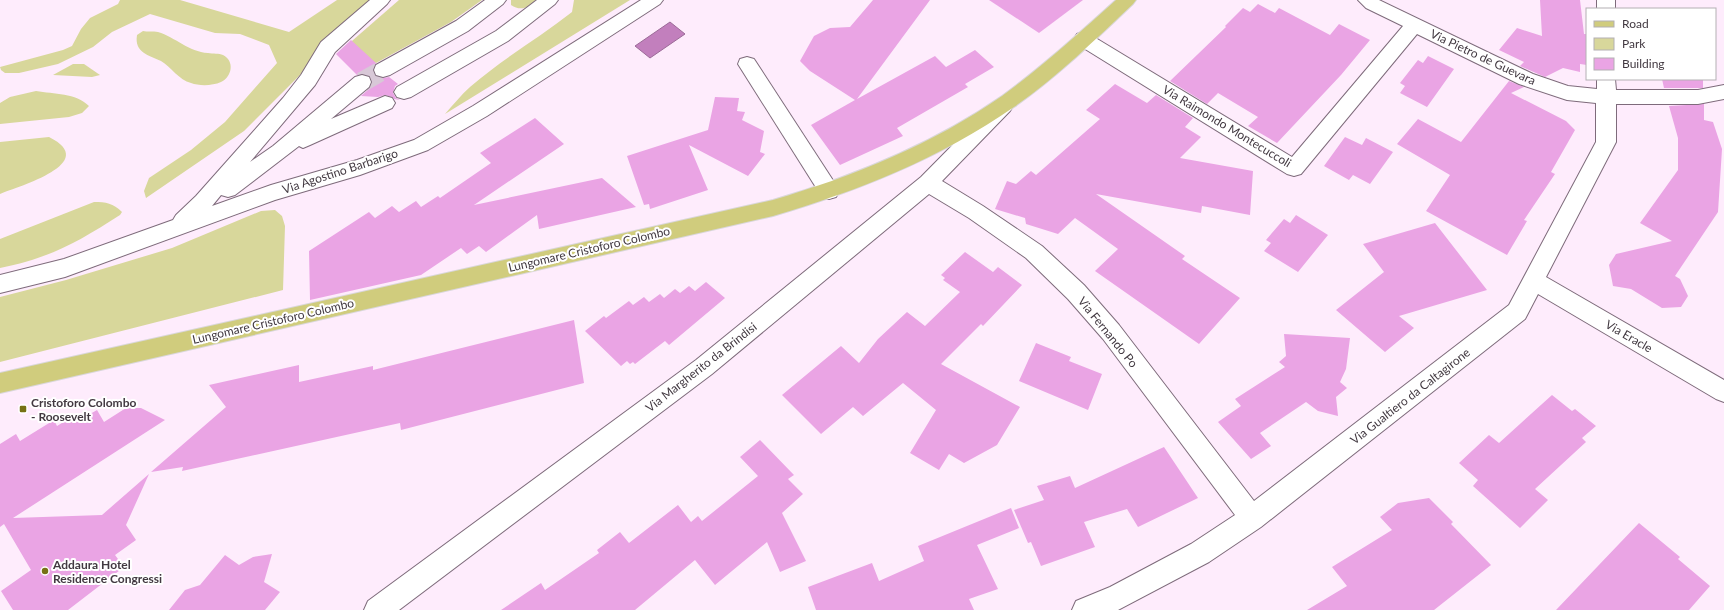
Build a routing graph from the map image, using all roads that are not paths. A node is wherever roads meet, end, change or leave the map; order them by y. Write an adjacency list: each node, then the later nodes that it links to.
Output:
1 (381, 0): 20 (street)
2 (497, 0): 10 (street)
3 (549, 0): 13 (street)
4 (654, 0): 20 (street, Via Agostino Barbarigo)
5 (1127, 0): 8 (main road, Lungomare Cristoforo Colombo)
6 (1367, 0): 7 (street, Via Pietro de Guevara)
7 (1414, 25): 8 (street, Via Raimondo Montecuccoli); 12 (street, Via Pietro de Guevara)
8 (1083, 39): 15 (main road, Lungomare Cristoforo Colombo)
9 (747, 64): 19 (street)
10 (383, 70)
11 (362, 82): 17 (street)
12 (1606, 88): 14 (street, Via Pietro de Guevara); 21 (street, Via Gualtiero da Caltagirone)
13 (404, 92)
14 (1724, 92)
15 (1007, 102): 18 (street, Via Margherito da Brindisi); 19 (main road, Lungomare Cristoforo Colombo)
16 (385, 103): 17 (street)
17 (280, 150): 20 (street)
18 (928, 183): 25 (street, Via Fernando Po); 26 (street, Via Margherito da Brindisi)
19 (829, 191): 23 (main road, Lungomare Cristoforo Colombo)
20 (174, 229): 22 (street, Via Agostino Barbarigo)
21 (1534, 281): 24 (street, Via Eracle); 25 (street, Via Gualtiero da Caltagirone)
22 (0, 284)
23 (0, 383)
24 (1724, 392)
25 (1252, 518): 27 (street, Via Gualtiero da Caltagirone)
26 (377, 610)
27 (1085, 610)

